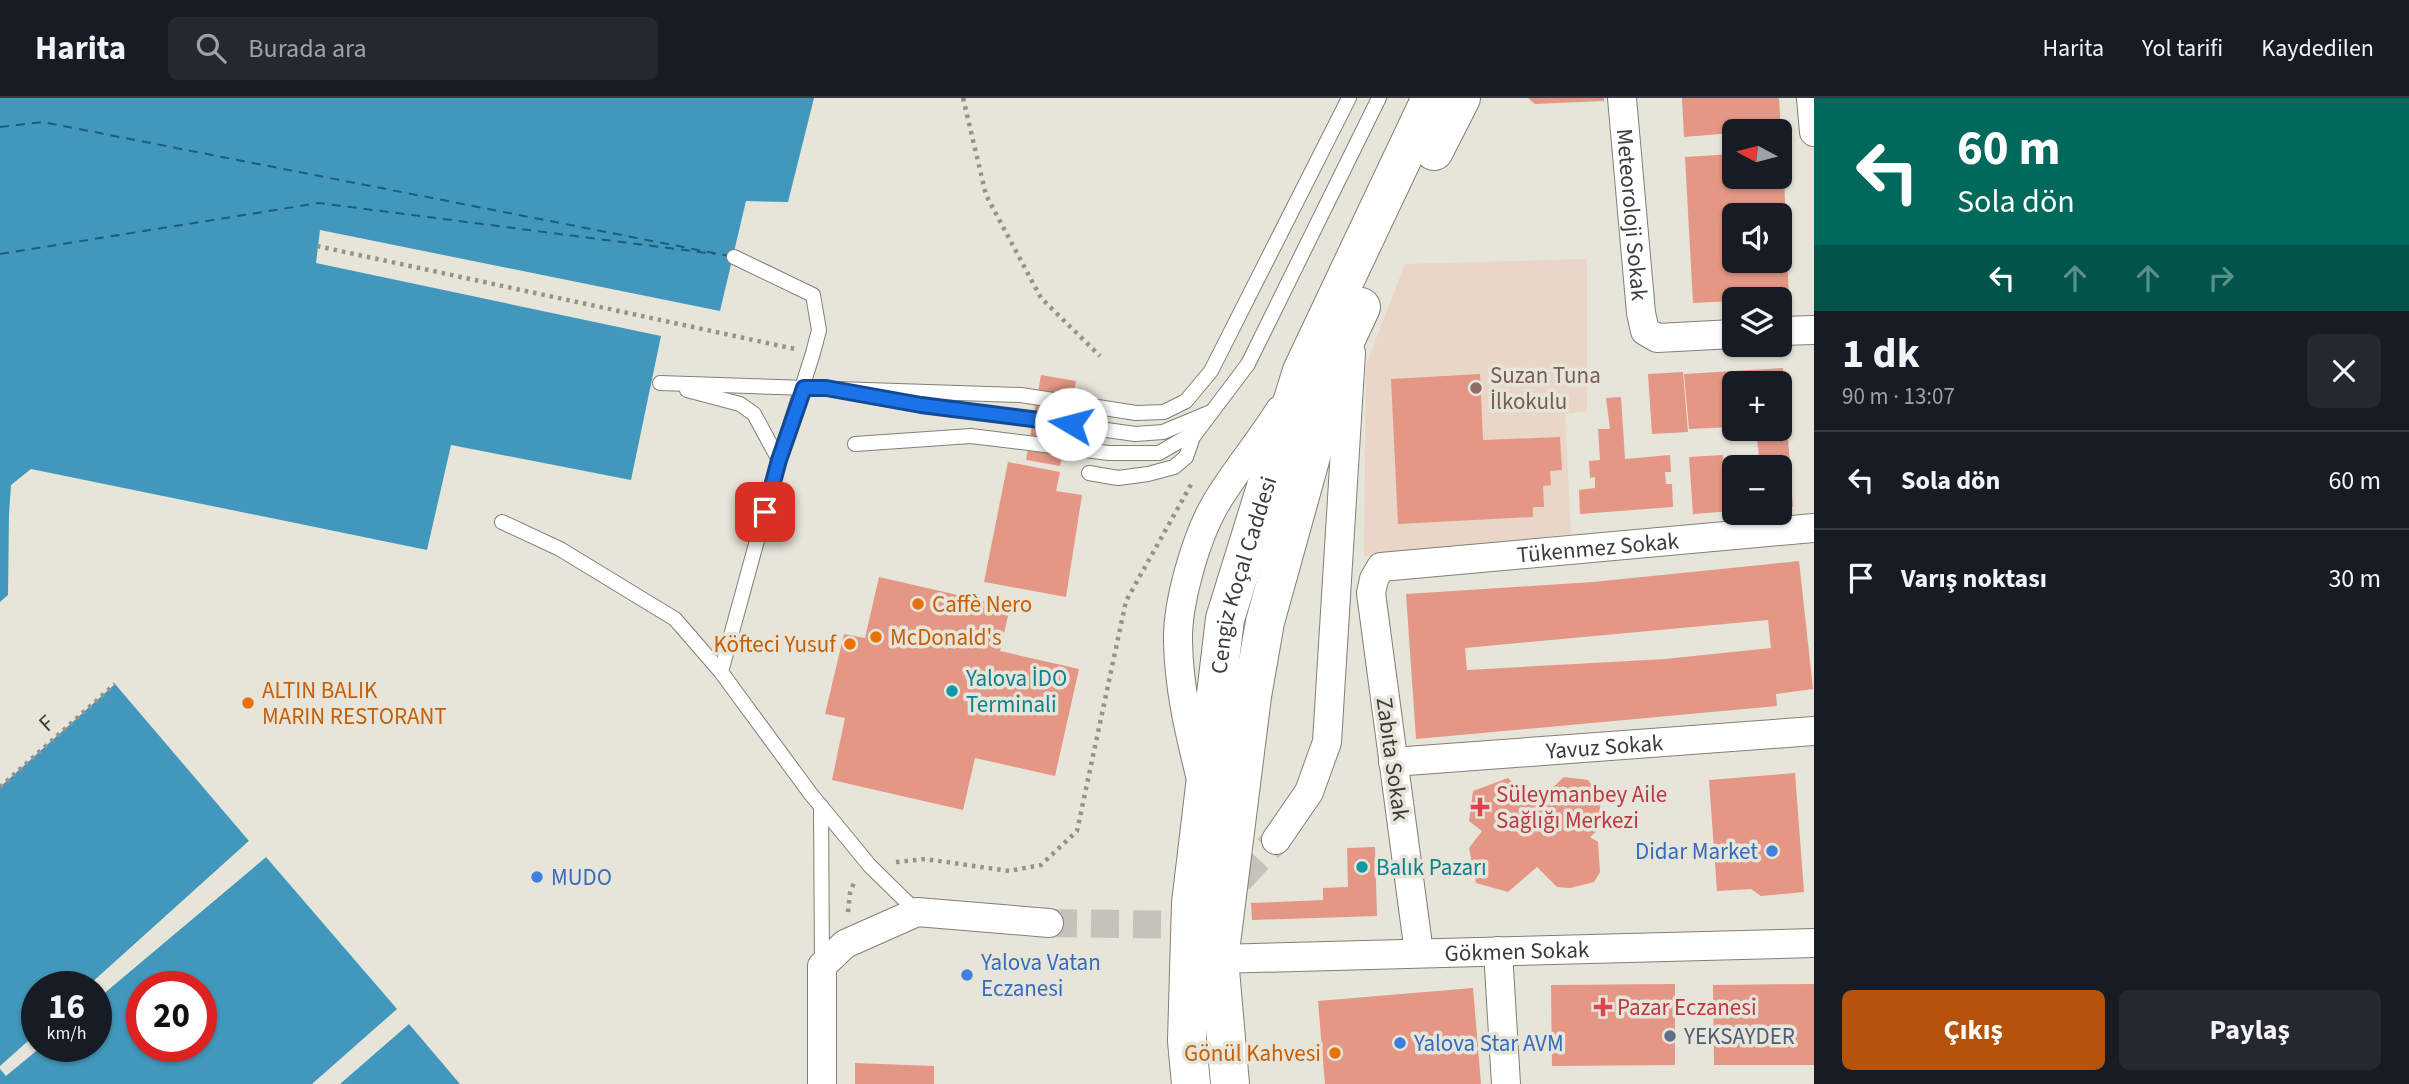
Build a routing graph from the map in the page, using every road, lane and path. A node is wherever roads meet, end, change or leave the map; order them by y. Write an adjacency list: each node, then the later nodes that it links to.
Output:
1 (963, 98): 16 (path)
2 (1349, 98): 18 (lane)
3 (1380, 98): 19 (lane)
4 (1431, 98): 45 (street, Cengiz Koçal Caddesi)
5 (1461, 98): 11 (street, Cengiz Koçal Caddesi)
6 (1622, 98): 14 (street, Meteoroloji Sokak)
7 (1811, 98): 8 (street)
8 (1814, 132)
9 (317, 246): 15 (path)
10 (734, 257): 15 (lane)
11 (1353, 322): 34 (street); 42 (street, Cengiz Koçal Caddesi)
12 (1814, 330): 13 (street)
13 (1792, 331)
14 (1722, 335)
15 (813, 354): 17 (lane)
16 (1100, 356)
17 (804, 388): 18 (lane); 22 (lane); 22 (lane)
18 (826, 388): 19 (lane)
19 (1211, 412): 20 (lane)
20 (1201, 428): 21 (lane); 24 (lane)
21 (855, 444)
22 (779, 460): 28 (lane)
23 (1197, 472): 35 (path)
24 (1089, 473)
25 (502, 522): 28 (lane)
26 (1814, 528): 27 (street, Tükenmez Sokak)
27 (1381, 567): 31 (street, Zabıta Sokak)
28 (722, 672): 33 (lane)
29 (115, 684): 32 (path, F)
30 (1814, 731): 31 (street, Yavuz Sokak)
31 (1393, 762): 41 (street, Zabıta Sokak)
32 (0, 787)
33 (821, 806): 35 (lane); 43 (lane)
34 (1276, 840)
35 (870, 866): 36 (lane); 39 (path)
36 (917, 912): 37 (street); 39 (street)
37 (1049, 923)
38 (1814, 943): 40 (street, Gökmen Sokak)
39 (845, 944): 43 (street)
40 (1498, 951): 41 (street, Gökmen Sokak); 47 (street)
41 (1419, 953): 42 (street, Gökmen Sokak)
42 (1219, 959): 46 (street, Cengiz Koçal Caddesi)
43 (822, 966): 44 (street)
44 (822, 1084)
45 (1191, 1084)
46 (1230, 1084)
47 (1506, 1084)

